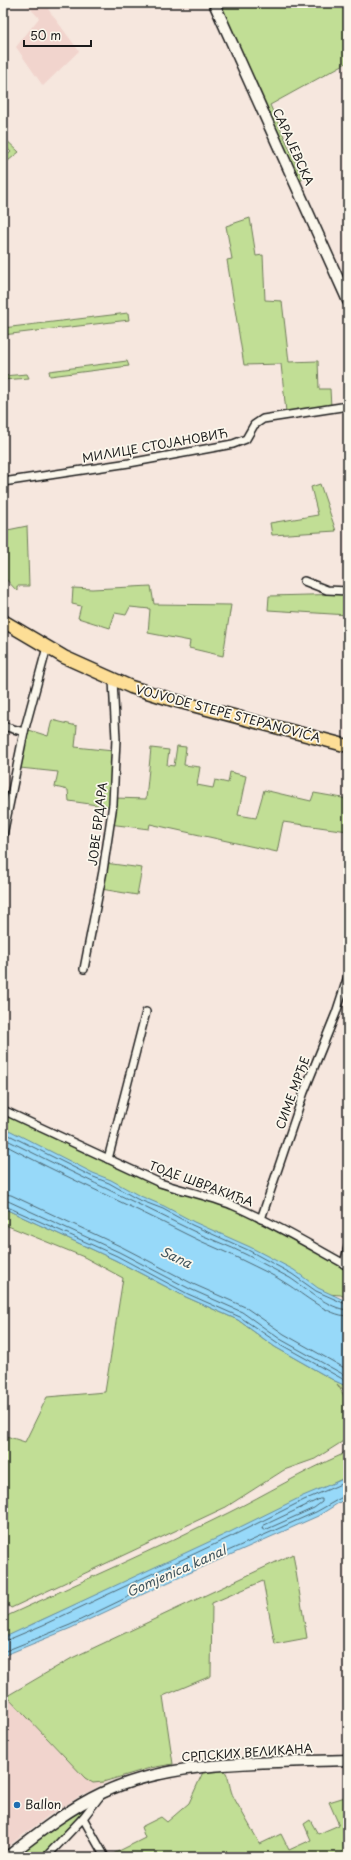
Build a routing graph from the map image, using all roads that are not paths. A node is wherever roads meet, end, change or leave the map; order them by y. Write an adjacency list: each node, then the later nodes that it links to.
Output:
1 (214, 3): 2 (main road, САРАЈЕВСКА)
2 (348, 301)
3 (348, 406): 4 (street, МИЛИЦЕ СТОЈАНОВИЋ)
4 (3, 482)
5 (304, 581): 6 (street)
6 (348, 591)
7 (3, 621): 8 (main road, VOJVODE STEPE STEPANOVIĆA)
8 (47, 647): 9 (main road, VOJVODE STEPE STEPANOVIĆA); 11 (street)
9 (113, 680): 12 (main road, VOJVODE STEPE STEPANOVIĆA); 14 (street, ЈОВЕ БРДАРА)
10 (3, 726): 11 (street)
11 (24, 732): 13 (street)
12 (348, 746)
13 (3, 835)
14 (84, 969)
15 (348, 976): 19 (street, СИМЕ МРЂЕ)
16 (146, 1012): 18 (street)
17 (3, 1110): 18 (street, ТОДЕ ШВРАКИЋА)
18 (108, 1159): 19 (street, ТОДЕ ШВРАКИЋА)
19 (261, 1219): 21 (street, ТОДЕ ШВРАКИЋА)
20 (348, 1247): 21 (street)
21 (346, 1265)
22 (348, 1760): 23 (main road, СРПСКИХ ВЕЛИКАНА)
23 (103, 1792): 24 (street); 25 (main road, СРПСКИХ ВЕЛИКАНА)
24 (83, 1818): 26 (street); 27 (street)
25 (7, 1857)
26 (46, 1857)
27 (105, 1857)

